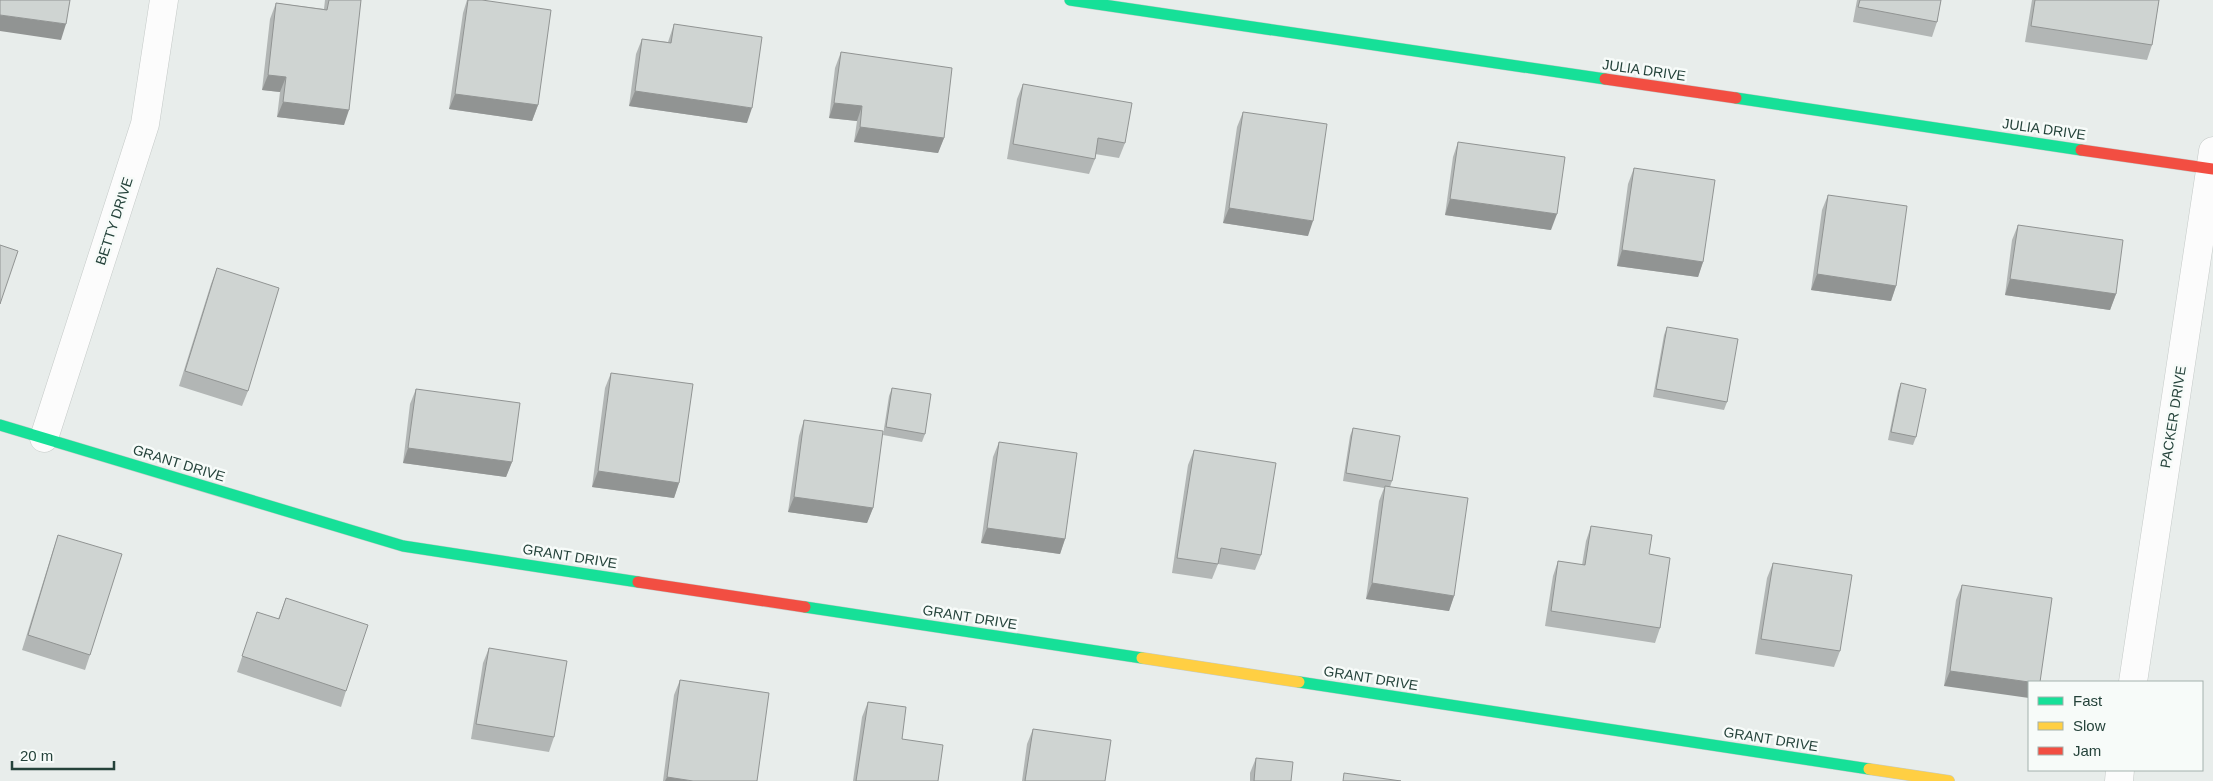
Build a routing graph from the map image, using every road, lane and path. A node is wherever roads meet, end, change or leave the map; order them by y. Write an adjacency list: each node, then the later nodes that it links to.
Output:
1 (164, 0): 5 (street, BETTY DRIVE)
2 (1070, 0): 3 (street, JULIA DRIVE)
3 (2212, 163): 6 (street, PACKER DRIVE)
4 (0, 425): 5 (street, GRANT DRIVE)
5 (44, 438): 7 (street, GRANT DRIVE)
6 (2134, 681)
7 (1949, 781)

